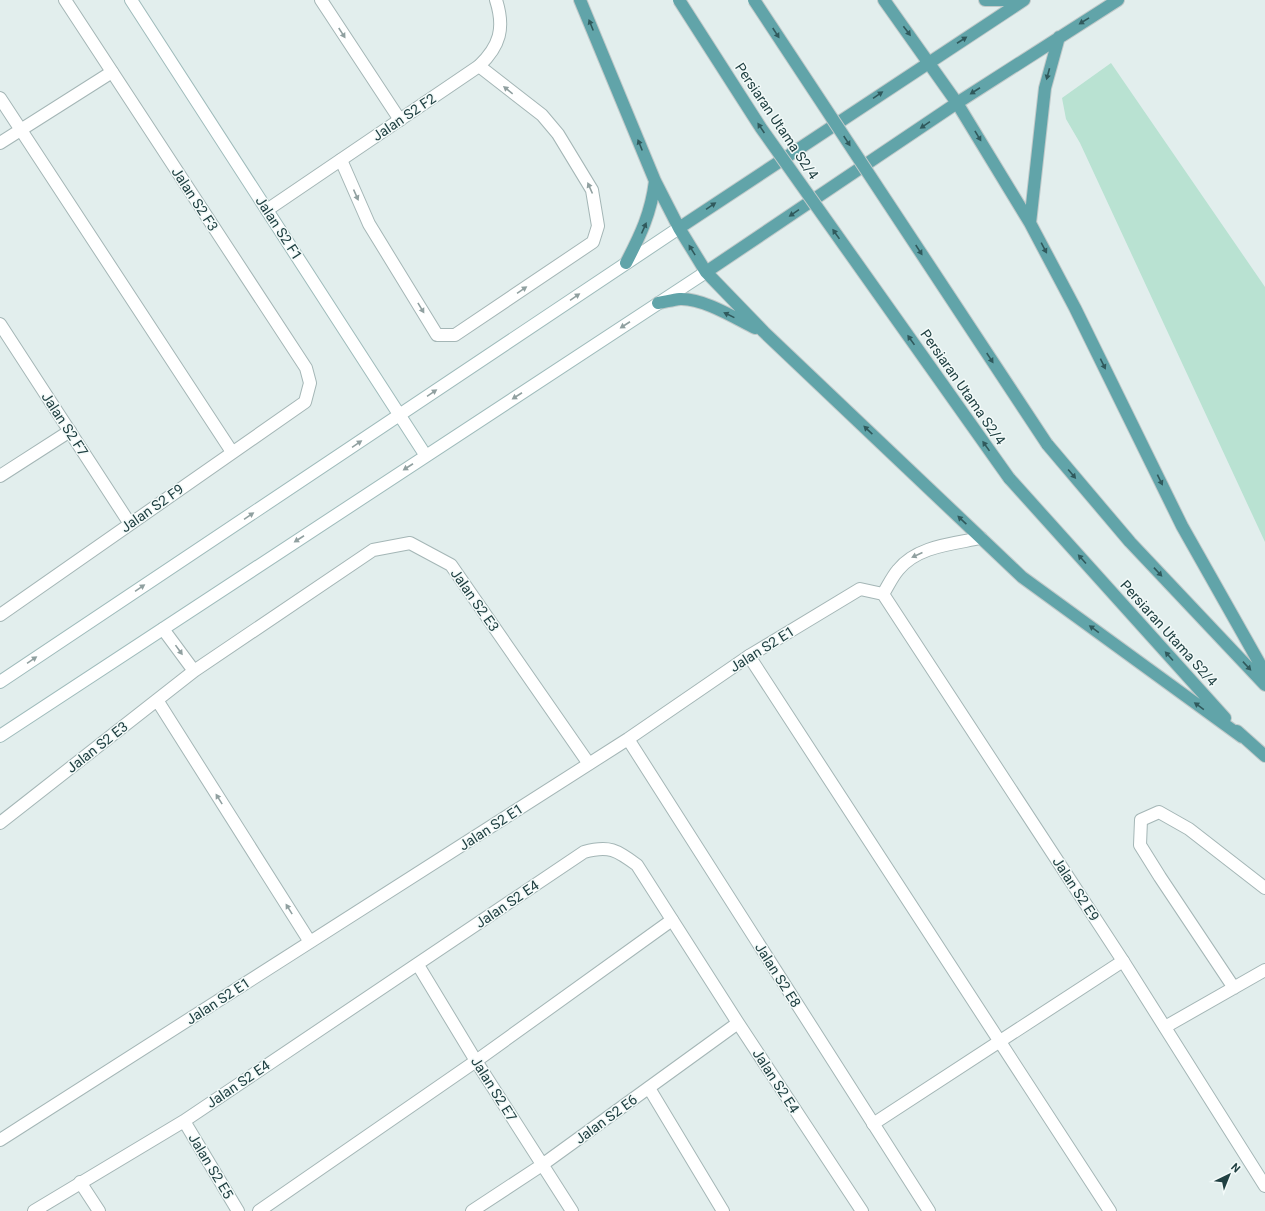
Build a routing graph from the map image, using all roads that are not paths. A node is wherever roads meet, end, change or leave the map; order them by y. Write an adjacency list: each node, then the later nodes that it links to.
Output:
1 (65, 0): 16 (street, Jalan S2 F3)
2 (131, 0): 24 (street, Jalan S2 F1)
3 (321, 0): 19 (street, one-way to 19)
4 (496, 0): 15 (street, Jalan S2 F2)
5 (580, 0): 23 (main road, one-way to 5)
6 (679, 0): 50 (main road, Persiaran Utama S2/4, one-way to 6, bridge)
7 (754, 0): 47 (main road, one-way to 47, bridge)
8 (884, 0): 14 (main road, one-way to 14)
9 (985, 0): 10 (main road)
10 (1010, 0)
11 (1024, 0): 14 (main road, one-way to 11)
12 (1118, 0): 13 (main road, one-way to 13)
13 (1059, 37): 18 (main road, one-way to 18); 25 (main road, one-way to 25)
14 (929, 61): 18 (main road); 26 (main road, one-way to 14)
15 (479, 66): 19 (street, Jalan S2 F2); 22 (street, one-way to 15)
16 (112, 72): 20 (street); 32 (street, Jalan S2 F3)
17 (0, 98): 20 (street)
18 (957, 103): 25 (main road, one-way to 25); 28 (main road, one-way to 28)
19 (400, 120): 22 (street, Jalan S2 F2)
20 (21, 130): 21 (street); 35 (street)
21 (0, 144)
22 (341, 160): 24 (street, Jalan S2 F2)
23 (655, 181): 26 (main road); 27 (main road, one-way to 23)
24 (267, 210): 33 (street, Jalan S2 F1)
25 (1030, 223): 45 (main road, one-way to 45)
26 (678, 228): 27 (street); 28 (main road, one-way to 26)
27 (626, 263): 33 (street, one-way to 27)
28 (706, 272): 29 (street); 31 (main road)
29 (658, 303): 31 (main road, one-way to 29); 36 (street, one-way to 36)
30 (0, 324): 34 (street, Jalan S2 F7)
31 (764, 332): 39 (main road, one-way to 31)
32 (305, 402): 35 (street, Jalan S2 F9)
33 (399, 415): 36 (street, Jalan S2 F1); 46 (street, one-way to 33)
34 (70, 431): 37 (street); 38 (street, Jalan S2 F7)
35 (232, 452): 38 (street, Jalan S2 F9)
36 (426, 456): 42 (street, one-way to 42)
37 (0, 476)
38 (130, 524): 41 (street, Jalan S2 F9)
39 (981, 538): 40 (street, one-way to 40); 50 (main road, one-way to 39)
40 (883, 594): 43 (street, Jalan S2 E1); 58 (street, Jalan S2 E9)
41 (0, 615)
42 (163, 628): 44 (street, one-way to 44); 49 (street)
43 (749, 656): 51 (street, Jalan S2 E1); 64 (street)
44 (194, 671): 48 (street, Jalan S2 E3); 53 (street, Jalan S2 E3)
45 (1265, 673)
46 (0, 682)
47 (1265, 685)
48 (157, 700): 54 (street, Jalan S2 E3); 57 (street, one-way to 48)
49 (0, 736)
50 (1242, 737): 52 (main road, Persiaran Utama S2/4)
51 (628, 739): 53 (street, Jalan S2 E1); 68 (street, Jalan S2 E8)
52 (1265, 756)
53 (589, 764): 57 (street, Jalan S2 E1)
54 (0, 823)
55 (1265, 888): 61 (street)
56 (672, 920): 59 (street, Jalan S2 E4); 62 (street, Jalan S2 E4); 65 (street)
57 (310, 942): 69 (street, Jalan S2 E1)
58 (1123, 960): 63 (street, Jalan S2 E9); 64 (street)
59 (418, 965): 65 (street, Jalan S2 E7); 67 (street, Jalan S2 E4)
60 (1265, 970): 61 (street)
61 (1234, 988): 63 (street)
62 (738, 1023): 66 (street, Jalan S2 E6); 80 (street, Jalan S2 E4)
63 (1165, 1027): 72 (street, Jalan S2 E9)
64 (999, 1043): 68 (street); 82 (street)
65 (476, 1061): 70 (street, Jalan S2 E7); 76 (street)
66 (649, 1088): 70 (street, Jalan S2 E6); 79 (street)
67 (184, 1121): 71 (street, Jalan S2 E4); 75 (street, Jalan S2 E5)
68 (873, 1124): 81 (street, Jalan S2 E8)
69 (0, 1140)
70 (542, 1165): 77 (street, Jalan S2 E6); 78 (street, Jalan S2 E7)
71 (80, 1182): 73 (street, Jalan S2 E4); 74 (street)
72 (1265, 1186)
73 (34, 1211)
74 (99, 1211)
75 (238, 1211)
76 (259, 1211)
77 (472, 1211)
78 (572, 1211)
79 (723, 1211)
80 (862, 1211)
81 (930, 1211)
82 (1110, 1211)

